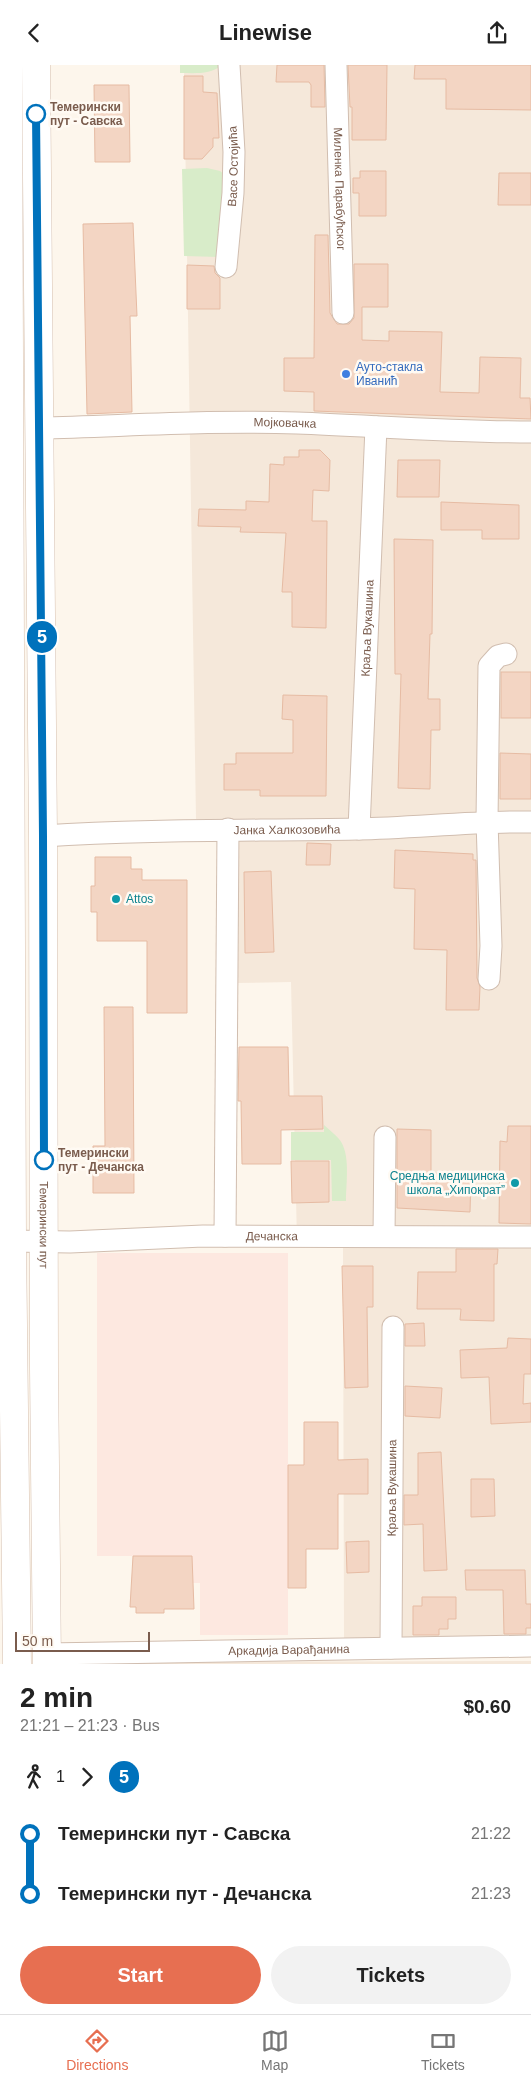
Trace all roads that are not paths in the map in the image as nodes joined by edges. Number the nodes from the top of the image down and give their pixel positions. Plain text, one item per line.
1 (8, 65) edge
2 (36, 65) edge
3 (229, 65) edge
4 (336, 65) edge
5 (36, 144) junction
6 (4, 145) edge
7 (226, 267) dead end
8 (342, 313) dead end
9 (376, 427) junction
10 (40, 428) junction
11 (531, 432) edge
12 (506, 654) dead end
13 (487, 821) junction
14 (531, 822) edge
15 (228, 829) junction
16 (359, 829) junction
17 (43, 836) junction
18 (488, 979) dead end
19 (6, 1092) edge
20 (385, 1137) dead end
21 (225, 1236) junction
22 (384, 1236) junction
23 (531, 1237) edge
24 (12, 1241) junction
25 (44, 1241) junction
26 (393, 1327) dead end
27 (531, 1646) edge
28 (391, 1648) junction
29 (47, 1659) edge
30 (17, 1664) edge

1 - 6 main road
2 - 5 main road, Темерински пут
3 - 7 street, Васе Остојића
4 - 8 street, Миленка Парабућског
5 - 6 street
5 - 10 main road, Темерински пут
6 - 19 main road
9 - 10 street, Мојковачка
9 - 11 street, Мојковачка
9 - 16 street, Краља Вукашина
10 - 17 main road, Темерински пут
12 - 13 street
13 - 14 street, Јанка Халкозовића
13 - 16 street, Јанка Халкозовића
13 - 18 street
15 - 16 street, Јанка Халкозовића
15 - 17 street, Јанка Халкозовића
15 - 21 street
17 - 25 main road, Темерински пут
19 - 24 main road
20 - 22 street
21 - 22 street, Дечанска
21 - 25 street, Дечанска
22 - 23 street, Дечанска
24 - 25 street, Дечанска
24 - 30 main road
25 - 29 main road, Темерински пут
26 - 28 street, Краља Вукашина
27 - 28 street, Аркадија Варађанина
28 - 29 street, Аркадија Варађанина

